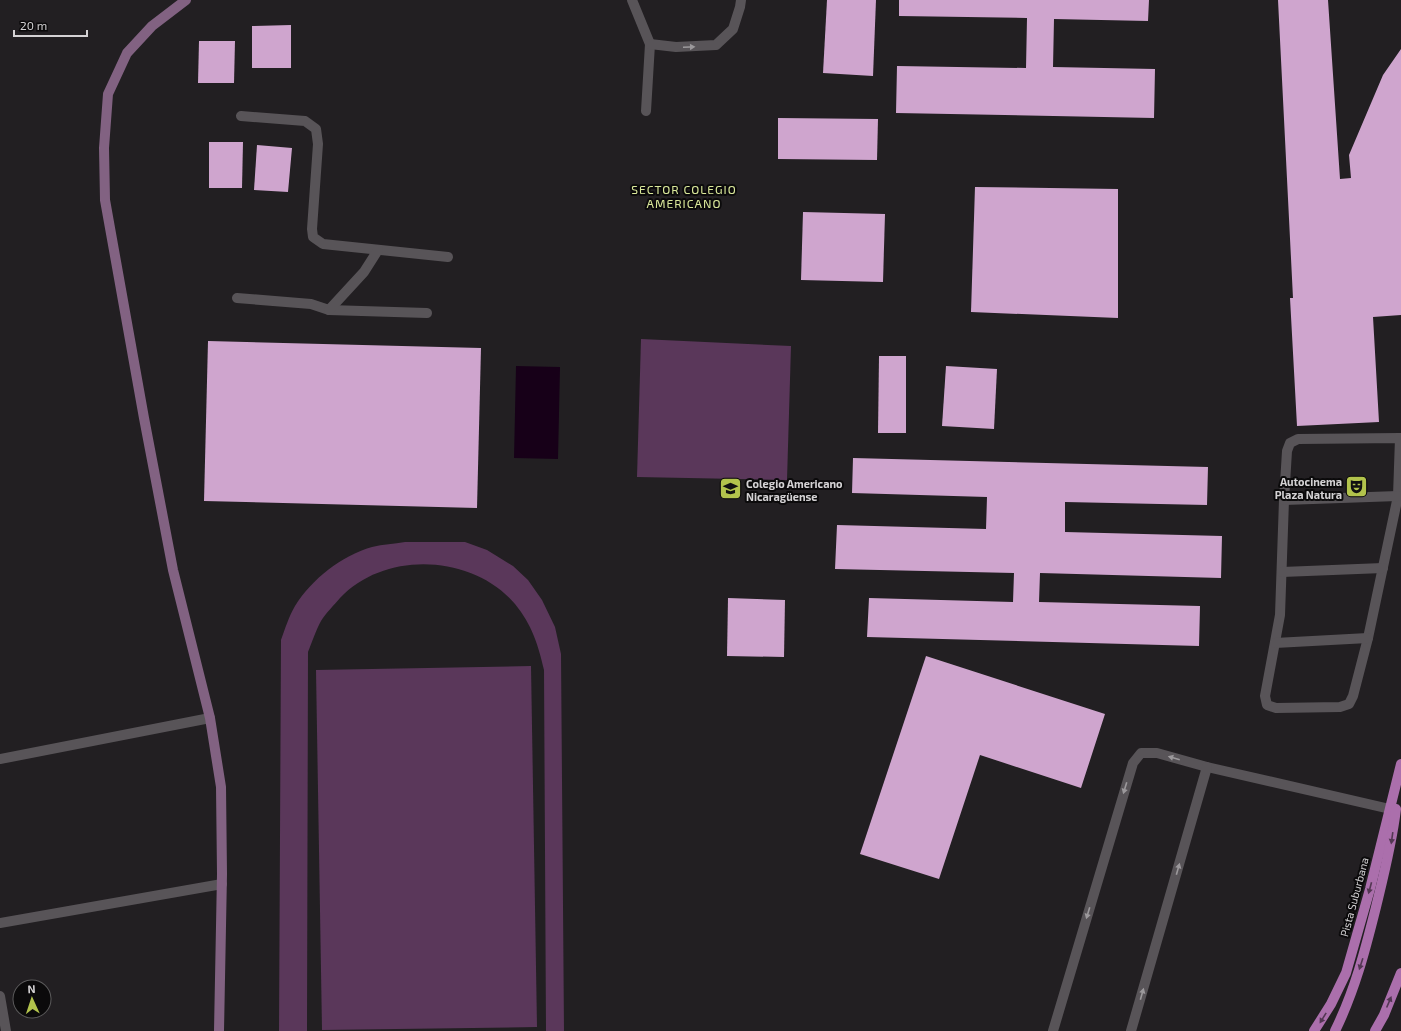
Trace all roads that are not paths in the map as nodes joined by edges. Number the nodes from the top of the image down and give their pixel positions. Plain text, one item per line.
1 (186, 0) edge
2 (632, 0) edge
3 (741, 0) edge
4 (650, 44) junction
5 (646, 111) dead end
6 (241, 116) dead end
7 (378, 250) junction
8 (448, 257) dead end
9 (237, 298) dead end
10 (329, 310) junction
11 (427, 313) dead end
12 (1401, 438) edge
13 (1398, 496) junction
14 (1284, 500) junction
15 (1383, 568) junction
16 (1282, 572) junction
17 (1368, 638) junction
18 (1275, 643) junction
19 (210, 718) junction
20 (0, 759) edge
21 (1207, 767) junction
22 (1400, 768) edge
23 (1390, 809) junction
24 (222, 884) junction
25 (0, 923) edge
26 (1401, 973) edge
27 (0, 996) edge
28 (6, 1031) edge
29 (219, 1031) edge
30 (1053, 1031) edge
31 (1131, 1031) edge
32 (1314, 1031) edge
33 (1335, 1031) edge
34 (1375, 1031) edge

1 - 19 street
2 - 4 street
4 -> 3 street
4 - 5 street
6 - 7 street
7 - 8 street
7 - 10 street
9 - 10 street
10 - 11 street
12 - 13 street
12 - 14 street
13 - 14 street
13 - 15 street
14 - 16 street
15 - 16 street
15 - 17 street
16 - 18 street
17 - 18 street
17 - 18 street
19 - 20 street
19 - 24 street
21 - 23 street
21 -> 30 street
31 -> 21 street
22 - 23 main road, Pista Suburbana
22 -> 33 main road
23 -> 32 main road, Pista Suburbana
24 - 25 street
24 - 29 street
34 -> 26 main road
27 - 28 street

